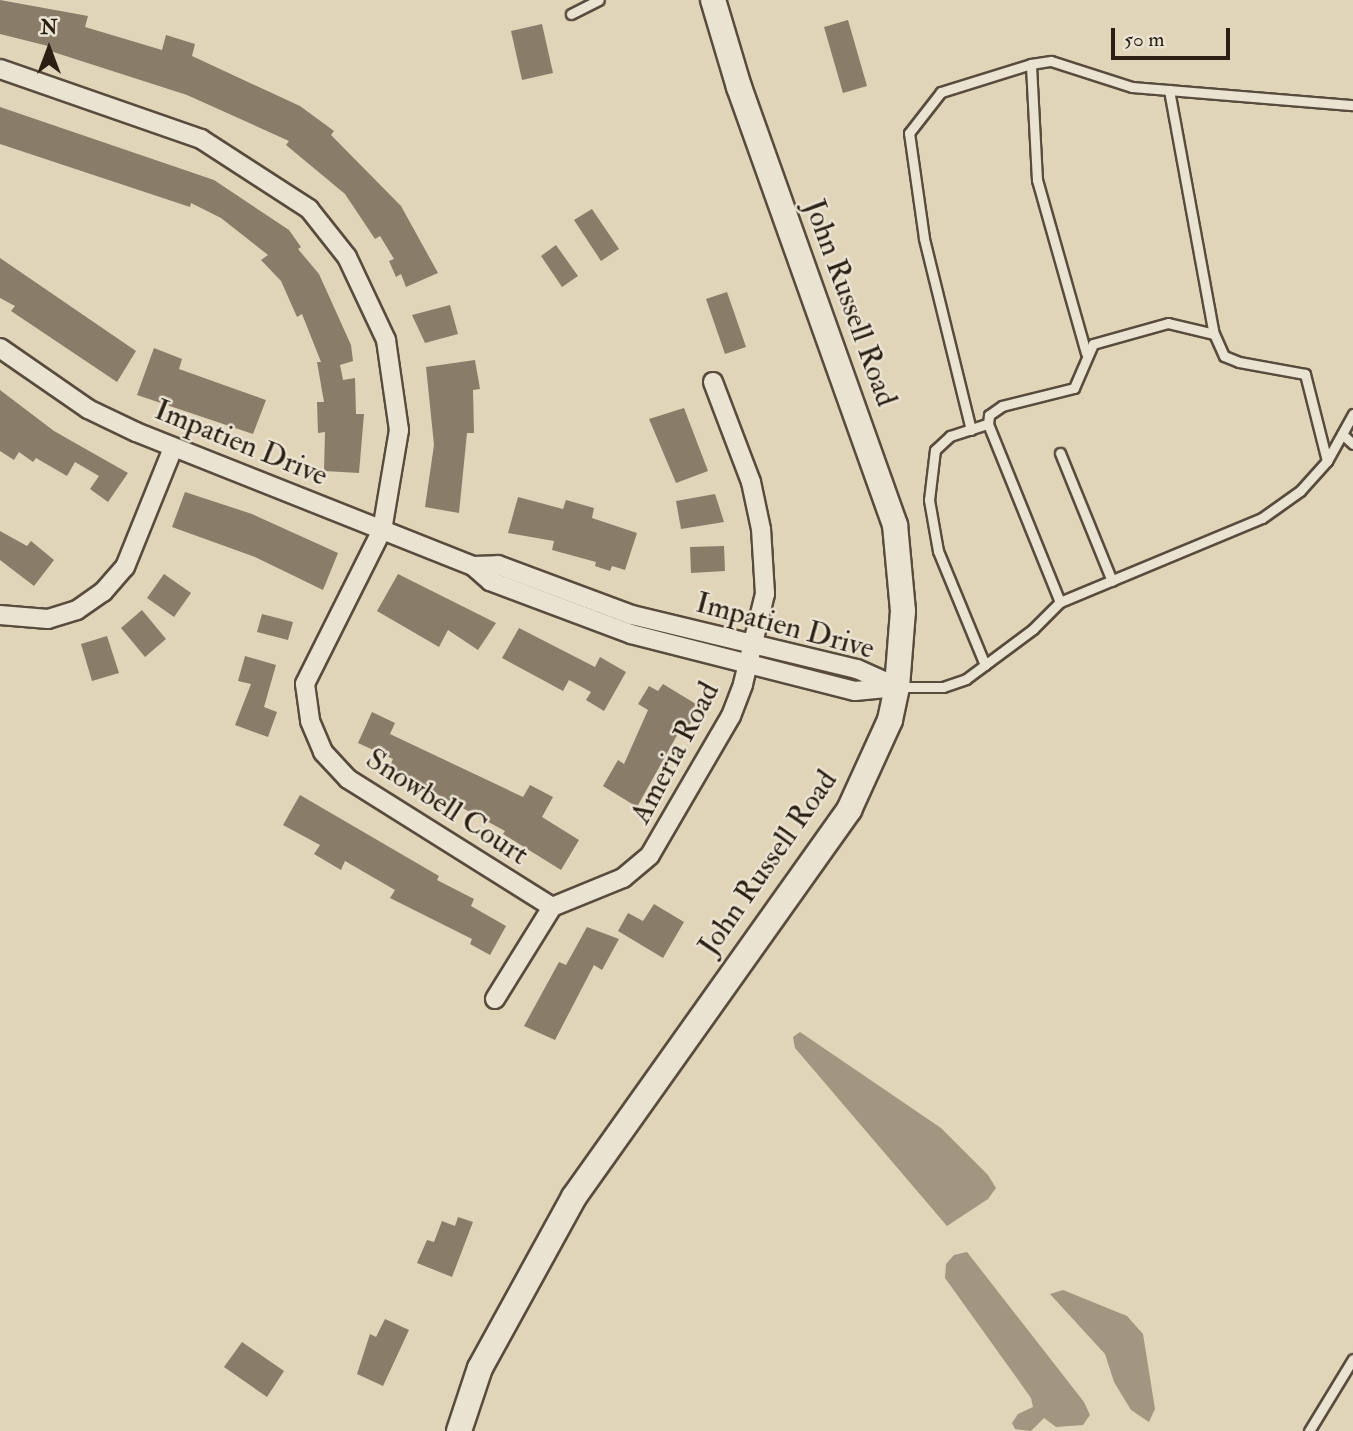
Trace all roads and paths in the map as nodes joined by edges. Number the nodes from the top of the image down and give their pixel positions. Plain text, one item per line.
1 (599, 0) edge
2 (713, 0) edge
3 (571, 15) dead end
4 (1031, 64) junction
5 (0, 69) edge
6 (1168, 90) junction
7 (1353, 105) edge
8 (1214, 334) junction
9 (0, 348) edge
10 (1086, 354) junction
11 (713, 382) dead end
12 (1353, 414) edge
13 (988, 424) junction
14 (971, 429) junction
15 (1342, 434) junction
16 (1353, 444) edge
17 (173, 448) junction
18 (1060, 453) dead end
19 (1327, 461) junction
20 (382, 530) junction
21 (473, 566) junction
22 (1112, 581) junction
23 (1060, 601) junction
24 (0, 615) edge
25 (753, 644) junction
26 (749, 665) junction
27 (985, 665) junction
28 (897, 687) junction
29 (552, 907) junction
30 (495, 999) dead end
31 (1353, 1359) edge
32 (459, 1431) edge
33 (1309, 1431) edge

1 - 3 lane
2 - 28 street, John Russell Road
4 - 6 lane
4 - 10 lane
4 - 14 lane
5 - 20 street, Snowbell Court
6 - 7 lane
6 - 8 lane
8 - 10 lane
8 - 19 lane
9 - 17 street, Impatien Drive
10 - 13 lane
11 - 25 street, Ameria Road
12 - 15 lane
13 - 14 lane
13 - 23 lane
14 - 27 lane
15 - 16 lane
15 - 19 lane
17 - 20 street, Impatien Drive
17 - 24 street
18 - 22 lane
19 - 22 lane
20 - 21 street, Impatien Drive
20 - 29 street, Snowbell Court
21 - 25 street, Impatien Drive
21 - 26 street, Impatien Drive
22 - 23 lane
23 - 27 lane
25 - 26 street, Ameria Road
25 - 28 street, Impatien Drive
26 - 28 street, Impatien Drive
26 - 29 street, Ameria Road
27 - 28 lane
28 - 32 street, John Russell Road
29 - 30 street
31 - 33 lane

